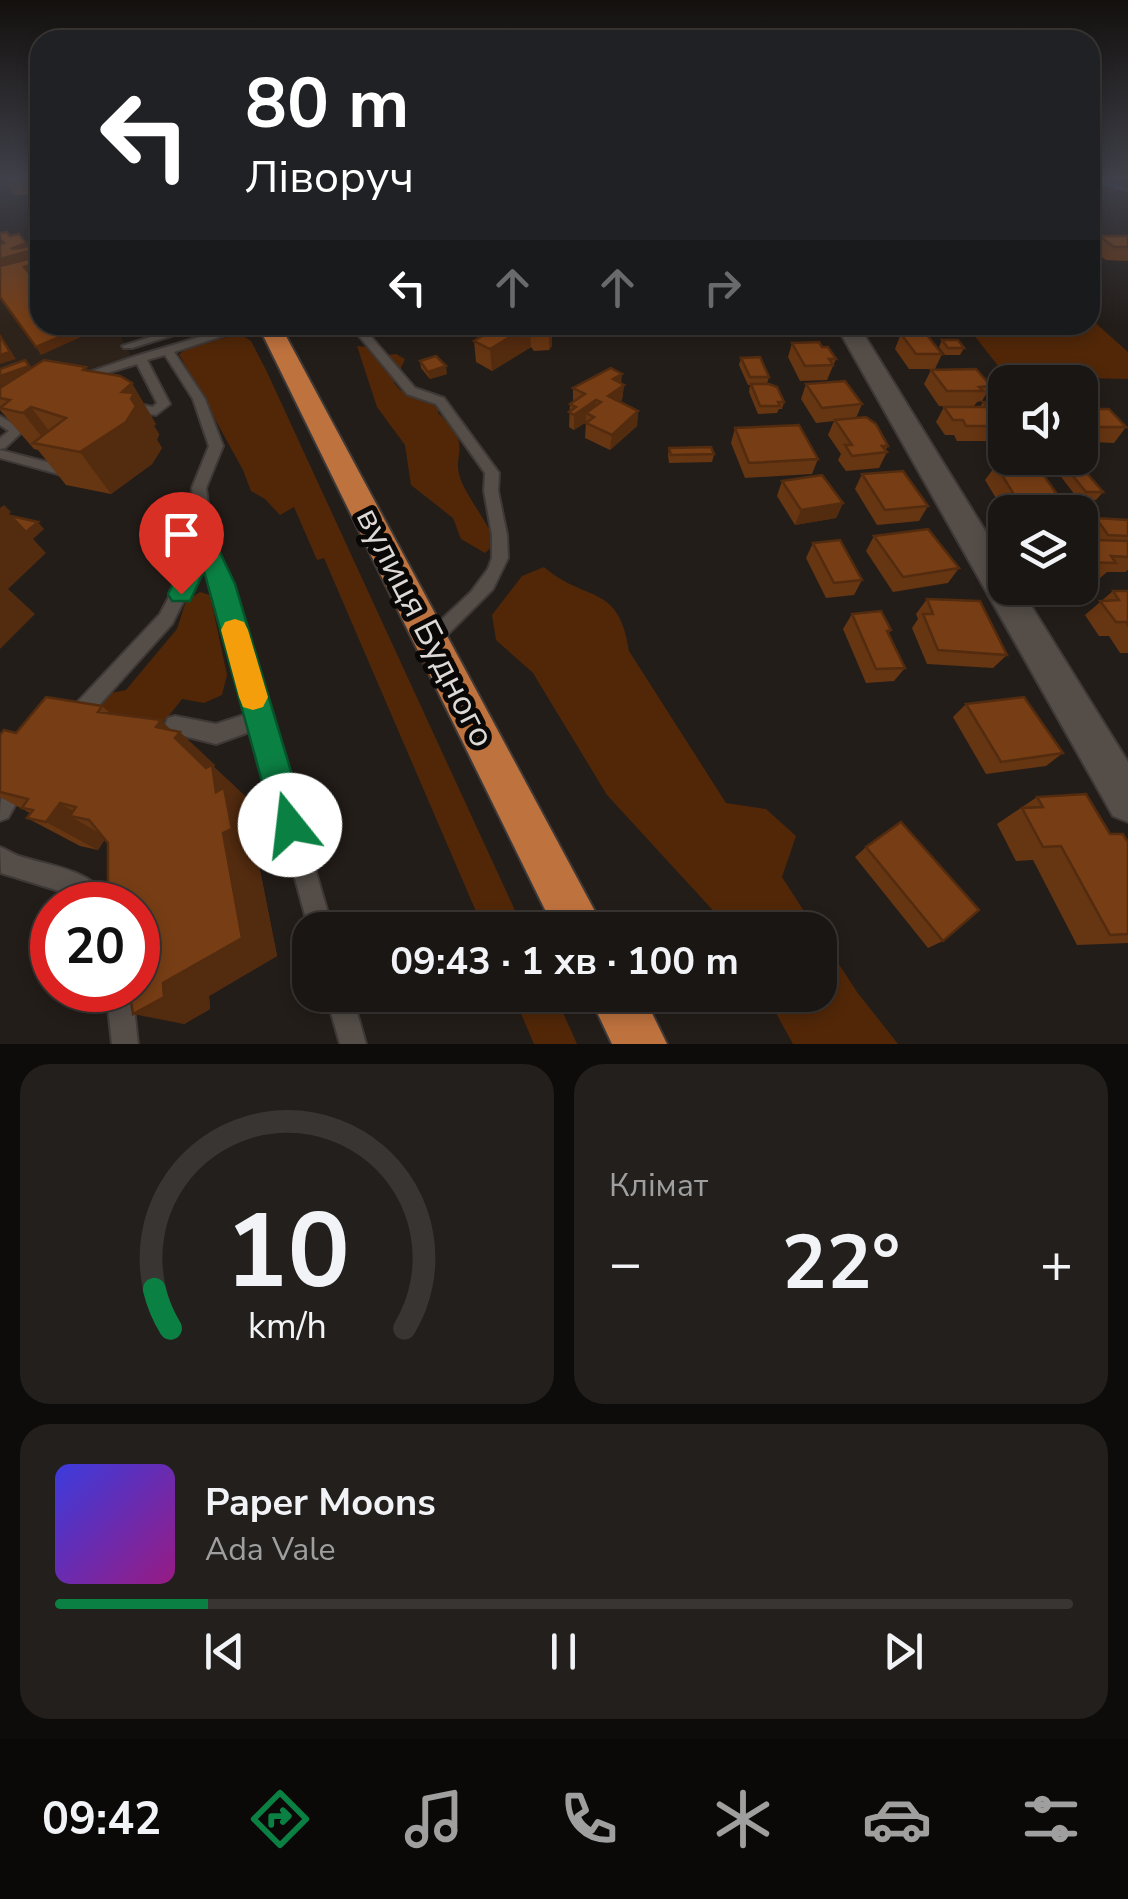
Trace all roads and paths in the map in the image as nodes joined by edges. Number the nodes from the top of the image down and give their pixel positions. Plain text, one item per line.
1 (167, 335) edge
2 (218, 335) edge
3 (274, 335) edge
4 (363, 335) edge
5 (853, 335) edge
6 (128, 346) dead end
7 (168, 350) junction
8 (140, 358) junction
9 (68, 381) edge
10 (124, 406) edge
11 (0, 420) edge
12 (0, 445) edge
13 (0, 454) edge
14 (69, 472) edge
15 (204, 544) junction
16 (432, 639) junction
17 (260, 719) junction
18 (175, 725) dead end
19 (60, 734) edge
20 (25, 774) edge
21 (1128, 801) edge
22 (0, 810) edge
23 (0, 858) edge
24 (68, 882) edge
25 (316, 912) edge
26 (572, 912) edge
27 (121, 1012) edge
28 (344, 1012) edge
29 (623, 1012) edge
30 (125, 1044) edge
31 (353, 1044) edge
32 (640, 1044) edge

1 - 6 lane
2 - 7 lane
3 - 16 highway, вулиця Будного
4 - 16 lane
5 - 21 street
7 - 8 lane
7 - 15 lane
8 - 9 lane
8 - 10 lane
11 - 12 lane
13 - 14 lane
15 - 17 lane
15 - 19 lane
16 - 26 highway, вулиця Будного
17 - 18 lane
17 - 25 lane
20 - 22 lane
23 - 24 lane
27 - 30 lane
28 - 31 lane
29 - 32 highway

